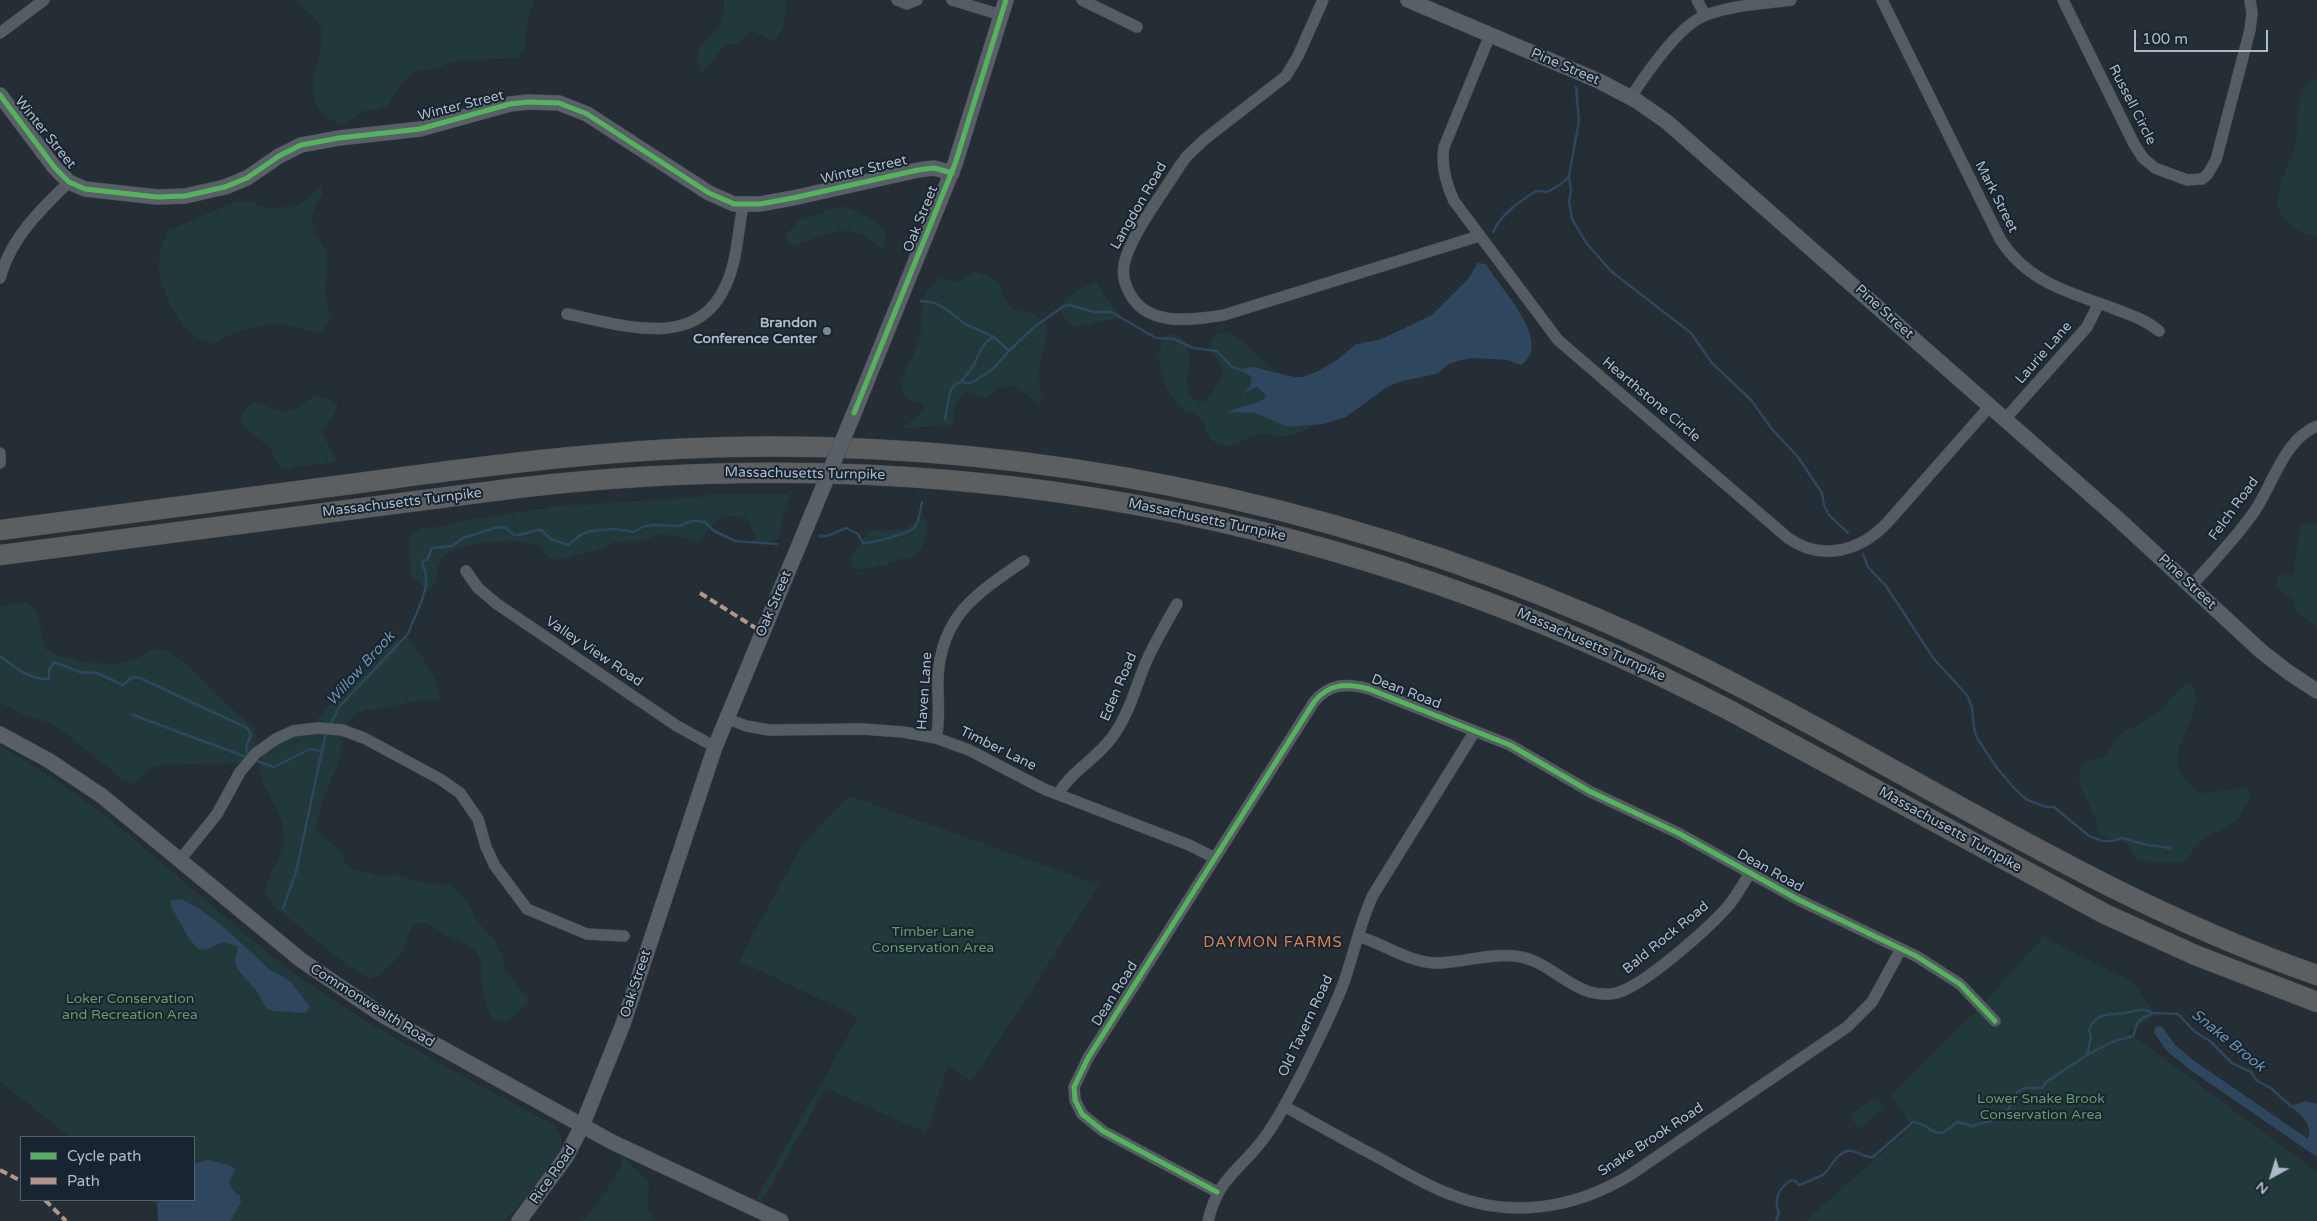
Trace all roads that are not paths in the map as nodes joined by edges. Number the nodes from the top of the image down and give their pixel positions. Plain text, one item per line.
1 (44, 0) edge
2 (898, 0) edge
3 (917, 0) edge
4 (952, 0) edge
5 (1006, 0) edge
6 (1082, 0) edge
7 (1323, 0) edge
8 (1408, 0) edge
9 (1698, 0) edge
10 (1791, 0) edge
11 (1882, 0) edge
12 (2063, 0) edge
13 (2250, 0) edge
14 (1001, 15) junction
15 (1705, 15) junction
16 (1137, 27) dead end
17 (0, 33) edge
18 (1490, 35) junction
19 (0, 95) edge
20 (1631, 97) junction
21 (952, 173) junction
22 (69, 182) junction
23 (743, 205) junction
24 (1479, 236) junction
25 (0, 278) edge
26 (2099, 303) junction
27 (567, 314) dead end
28 (2159, 331) dead end
29 (1990, 406) junction
30 (2005, 419) junction
31 (2317, 426) edge
32 (0, 453) edge
33 (0, 463) edge
34 (0, 530) edge
35 (0, 555) edge
36 (1024, 561) dead end
37 (466, 571) dead end
38 (2191, 586) junction
39 (1177, 604) dead end
40 (2317, 691) edge
41 (726, 718) junction
42 (1475, 731) junction
43 (0, 734) edge
44 (936, 738) junction
45 (715, 747) junction
46 (1058, 794) junction
47 (1215, 858) junction
48 (180, 860) junction
49 (1750, 874) junction
50 (624, 936) dead end
51 (1358, 936) junction
52 (1901, 949) junction
53 (2317, 975) edge
54 (2317, 1002) edge
55 (1995, 1021) dead end
56 (1284, 1106) junction
57 (582, 1126) junction
58 (1217, 1192) junction
59 (520, 1221) edge
60 (781, 1221) edge
61 (1208, 1221) edge

1 - 17 street
2 - 3 street
4 - 14 street
5 - 14 main road, Oak Street
6 - 16 street
7 - 24 street, Langdon Road
8 - 18 main road, Pine Street
9 - 15 street
10 - 15 street
11 - 26 street, Mark Street
12 - 13 street, Russell Circle
14 - 21 main road, Oak Street
15 - 20 street
18 - 20 main road, Pine Street
18 - 24 street, Hearthstone Circle
19 - 22 main road, Winter Street
20 - 29 main road, Pine Street
21 - 23 main road, Winter Street
21 - 41 main road, Oak Street, bridge
22 - 23 main road, Winter Street
22 - 25 street
23 - 27 street
24 - 29 street, Hearthstone Circle
26 - 28 street, Mark Street
26 - 30 street, Laurie Lane
29 - 30 main road, Pine Street
30 - 38 main road, Pine Street
31 - 38 street, Felch Road
32 - 33 street
34 - 53 highway, Massachusetts Turnpike
35 - 54 highway, Massachusetts Turnpike
36 - 44 street, Haven Lane
37 - 45 street, Valley View Road
38 - 40 main road, Pine Street
39 - 46 street, Eden Road
41 - 44 street, Timber Lane
41 - 45 main road, Oak Street
42 - 47 street, Dean Road
42 - 49 street, Dean Road
42 - 51 street, Old Tavern Road
43 - 48 main road, Commonwealth Road
44 - 46 street, Timber Lane
45 - 57 main road, Oak Street
46 - 47 street, Timber Lane
47 - 58 street, Dean Road
48 - 50 street
48 - 57 main road, Commonwealth Road
49 - 51 street, Bald Rock Road
49 - 52 street, Dean Road
51 - 56 street, Old Tavern Road
52 - 55 street, Dean Road
52 - 56 street, Snake Brook Road
56 - 58 street, Old Tavern Road
57 - 59 main road, Rice Road
57 - 60 main road, Commonwealth Road
58 - 61 street, Old Tavern Road

